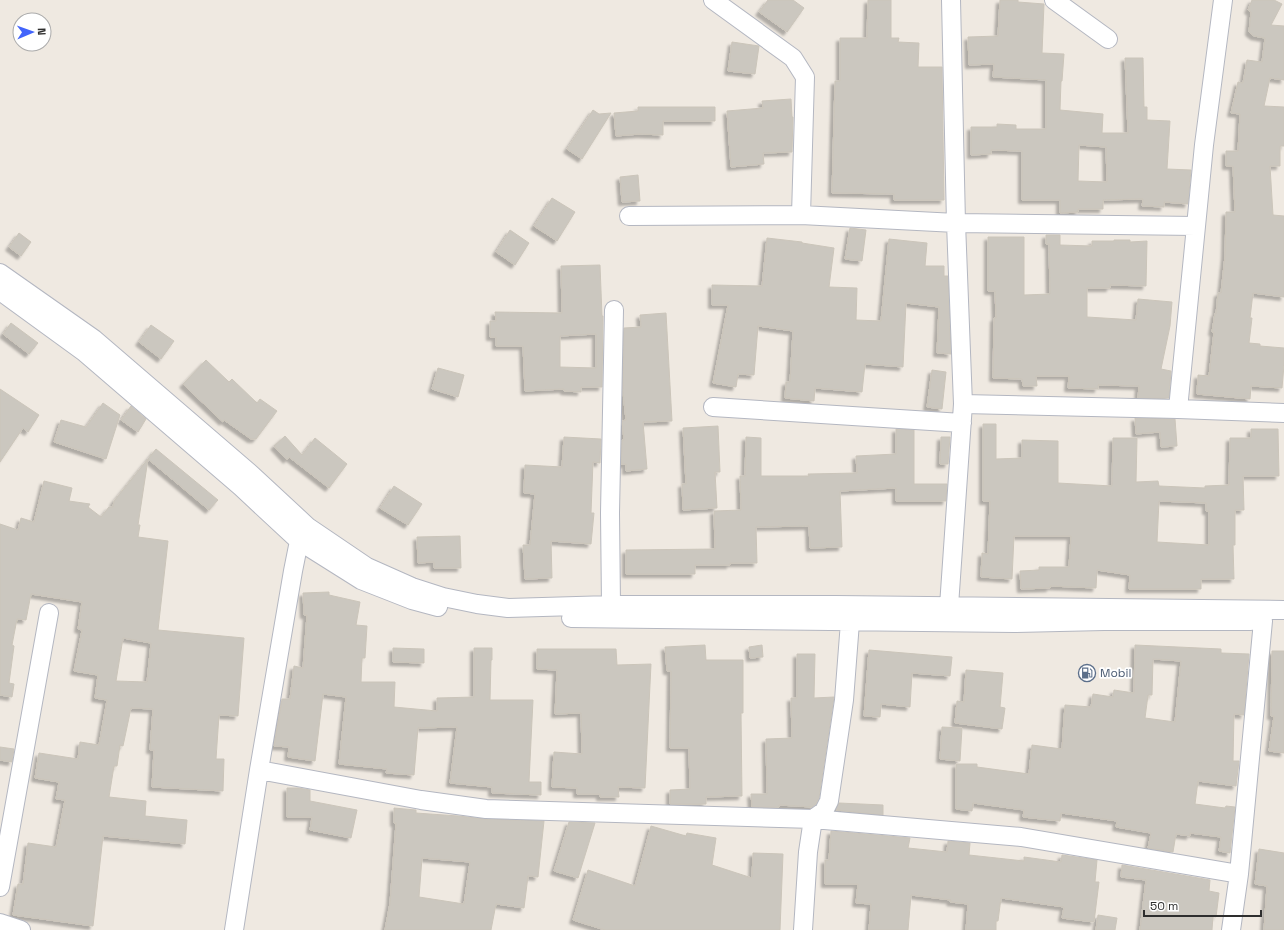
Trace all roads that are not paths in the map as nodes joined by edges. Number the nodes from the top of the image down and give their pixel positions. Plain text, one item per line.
1 (713, 0) edge
2 (951, 0) edge
3 (1054, 0) edge
4 (1223, 0) edge
5 (1108, 39) dead end
6 (801, 215) junction
7 (629, 216) dead end
8 (956, 223) junction
9 (1196, 226) junction
10 (0, 273) edge
11 (0, 291) edge
12 (614, 310) dead end
13 (963, 404) junction
14 (713, 407) dead end
15 (1178, 409) junction
16 (1284, 413) edge
17 (962, 423) junction
18 (300, 541) junction
19 (611, 605) junction
20 (949, 606) junction
21 (1284, 610) edge
22 (49, 613) dead end
23 (850, 622) junction
24 (1263, 622) junction
25 (1284, 622) edge
26 (259, 770) junction
27 (813, 819) junction
28 (1239, 874) junction
29 (0, 887) edge
30 (0, 923) edge
31 (21, 930) edge
32 (234, 930) edge
33 (803, 930) edge
34 (1231, 930) edge

1 - 6 street
2 - 8 street
3 - 5 street
4 - 9 street
6 - 7 street
6 - 8 street
8 - 9 street
8 - 13 street
9 - 15 street
10 - 19 street
11 - 18 street
12 - 19 street
13 - 15 street
13 - 17 street
14 - 17 street
15 - 16 street
17 - 20 street
18 - 23 street
18 - 26 street
19 - 20 street
20 - 21 street
22 - 29 street
23 - 24 street
23 - 27 street
24 - 25 street
24 - 28 street
26 - 27 street
26 - 32 street
27 - 28 street
27 - 33 street
28 - 34 street
30 - 31 street

